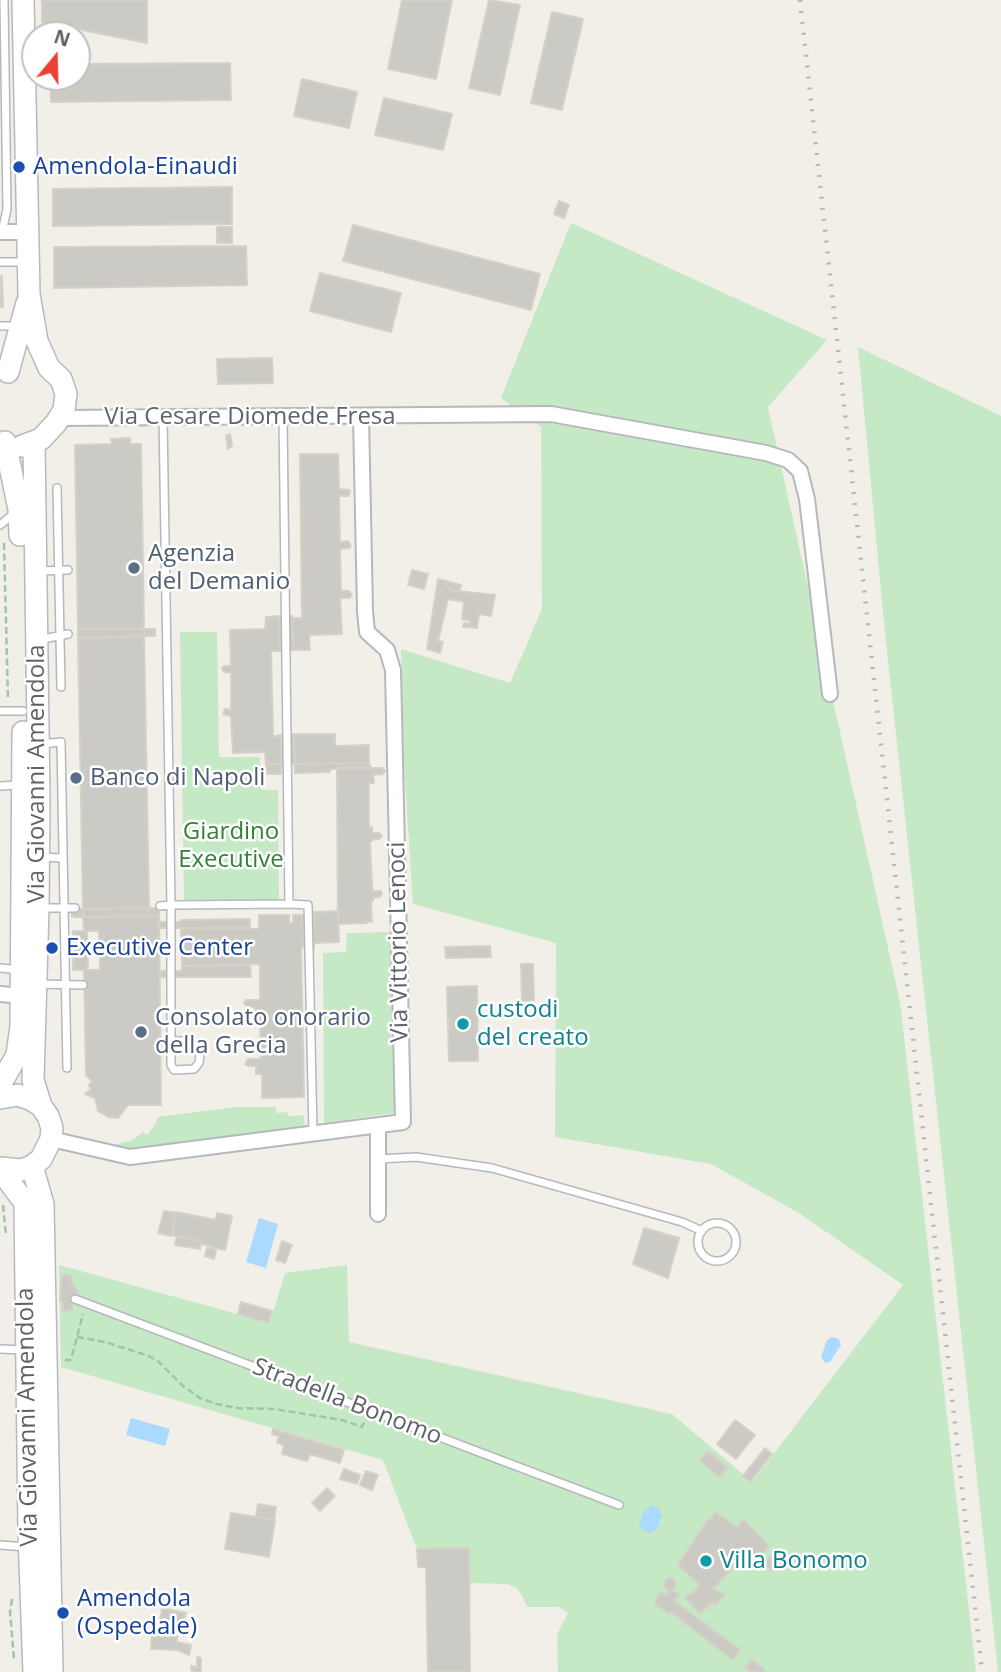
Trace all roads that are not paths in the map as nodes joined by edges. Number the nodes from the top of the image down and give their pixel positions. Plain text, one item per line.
1 (4, 0) edge
2 (23, 0) edge
3 (1, 232) edge
4 (28, 233) junction
5 (0, 262) edge
6 (30, 262) junction
7 (29, 294) junction
8 (0, 326) edge
9 (22, 326) junction
10 (49, 368) junction
11 (4, 376) edge
12 (361, 416) junction
13 (283, 417) junction
14 (60, 418) junction
15 (163, 418) junction
16 (2, 441) edge
17 (34, 442) junction
18 (57, 488) dead end
19 (19, 509) junction
20 (0, 525) edge
21 (34, 538) junction
22 (58, 538) junction
23 (68, 570) dead end
24 (35, 571) junction
25 (59, 571) junction
26 (155, 632) dead end
27 (165, 632) junction
28 (68, 634) dead end
29 (59, 637) junction
30 (36, 640) junction
31 (61, 687) dead end
32 (830, 694) dead end
33 (0, 711) edge
34 (23, 711) junction
35 (38, 744) junction
36 (24, 785) junction
37 (0, 786) edge
38 (63, 801) junction
39 (39, 802) junction
40 (38, 857) junction
41 (63, 858) junction
42 (289, 904) junction
43 (160, 905) dead end
44 (171, 905) junction
45 (38, 908) junction
46 (64, 908) junction
47 (75, 908) dead end
48 (0, 968) edge
49 (26, 983) junction
50 (161, 984) dead end
51 (171, 984) junction
52 (66, 985) junction
53 (83, 985) dead end
54 (0, 994) edge
55 (171, 1041) junction
56 (67, 1068) dead end
57 (0, 1085) edge
58 (0, 1098) edge
59 (41, 1106) junction
60 (378, 1126) junction
61 (313, 1134) junction
62 (51, 1139) junction
63 (378, 1159) junction
64 (32, 1166) junction
65 (0, 1168) edge
66 (378, 1214) dead end
67 (702, 1231) junction
68 (75, 1299) dead end
69 (0, 1349) edge
70 (44, 1354) junction
71 (619, 1505) dead end
72 (0, 1545) edge
73 (29, 1547) junction
74 (34, 1672) edge
75 (52, 1672) edge

1 - 3 lane
2 - 4 main road
3 - 4 street
4 - 6 main road
5 - 6 lane
6 - 7 main road
7 - 9 main road
7 - 10 main road
8 - 9 lane
9 - 11 main road
10 - 11 main road
10 - 14 main road
12 - 13 street, Via Cesare Diomede Fresa
12 - 32 street, Via Cesare Diomede Fresa
12 - 60 street, Via Vittorio Lenoci
13 - 15 street, Via Cesare Diomede Fresa
13 - 42 lane
14 - 15 street, Via Cesare Diomede Fresa
14 - 17 main road
15 - 27 lane
16 - 17 main road, Via Giovanni Amendola
16 - 19 main road, Via Giovanni Amendola
17 - 21 main road, Via Giovanni Amendola
18 - 22 lane
19 - 20 lane
19 - 34 main road, Via Giovanni Amendola
21 - 22 lane
21 - 24 main road, Via Giovanni Amendola
22 - 25 lane
23 - 25 lane
24 - 25 lane
24 - 30 main road, Via Giovanni Amendola
25 - 29 lane
26 - 27 lane
27 - 44 lane
28 - 29 lane
29 - 30 lane
29 - 31 lane
30 - 35 main road, Via Giovanni Amendola
33 - 34 lane
34 - 36 main road, Via Giovanni Amendola
35 - 38 lane
35 - 39 main road, Via Giovanni Amendola
36 - 37 lane
36 - 49 main road, Via Giovanni Amendola
38 - 39 lane
38 - 41 lane
39 - 40 main road, Via Giovanni Amendola
40 - 41 lane
40 - 45 main road, Via Giovanni Amendola
41 - 46 lane
42 - 44 lane
42 - 61 lane
43 - 44 lane
44 - 51 lane
45 - 46 lane
45 - 49 main road, Via Giovanni Amendola
46 - 47 lane
46 - 52 lane
48 - 49 lane
49 - 52 lane
49 - 54 street
49 - 57 main road, Via Giovanni Amendola
49 - 59 main road, Via Giovanni Amendola
50 - 51 lane
51 - 55 lane
52 - 53 lane
52 - 56 lane
55 - 55 lane
58 - 59 main road
59 - 62 main road, Via Giovanni Amendola
60 - 61 street, Via Vittorio Lenoci
60 - 63 street
61 - 62 street, Via Vittorio Lenoci
62 - 64 main road
63 - 66 street
63 - 67 lane
64 - 65 main road, Via Giovanni Amendola
64 - 70 main road, Via Giovanni Amendola
65 - 70 main road, Via Giovanni Amendola
67 - 67 lane
68 - 71 lane, Stradella Bonomo
69 - 70 lane
70 - 73 main road, Via Giovanni Amendola
70 - 75 main road, Via Giovanni Amendola
72 - 73 lane
73 - 74 main road, Via Giovanni Amendola

